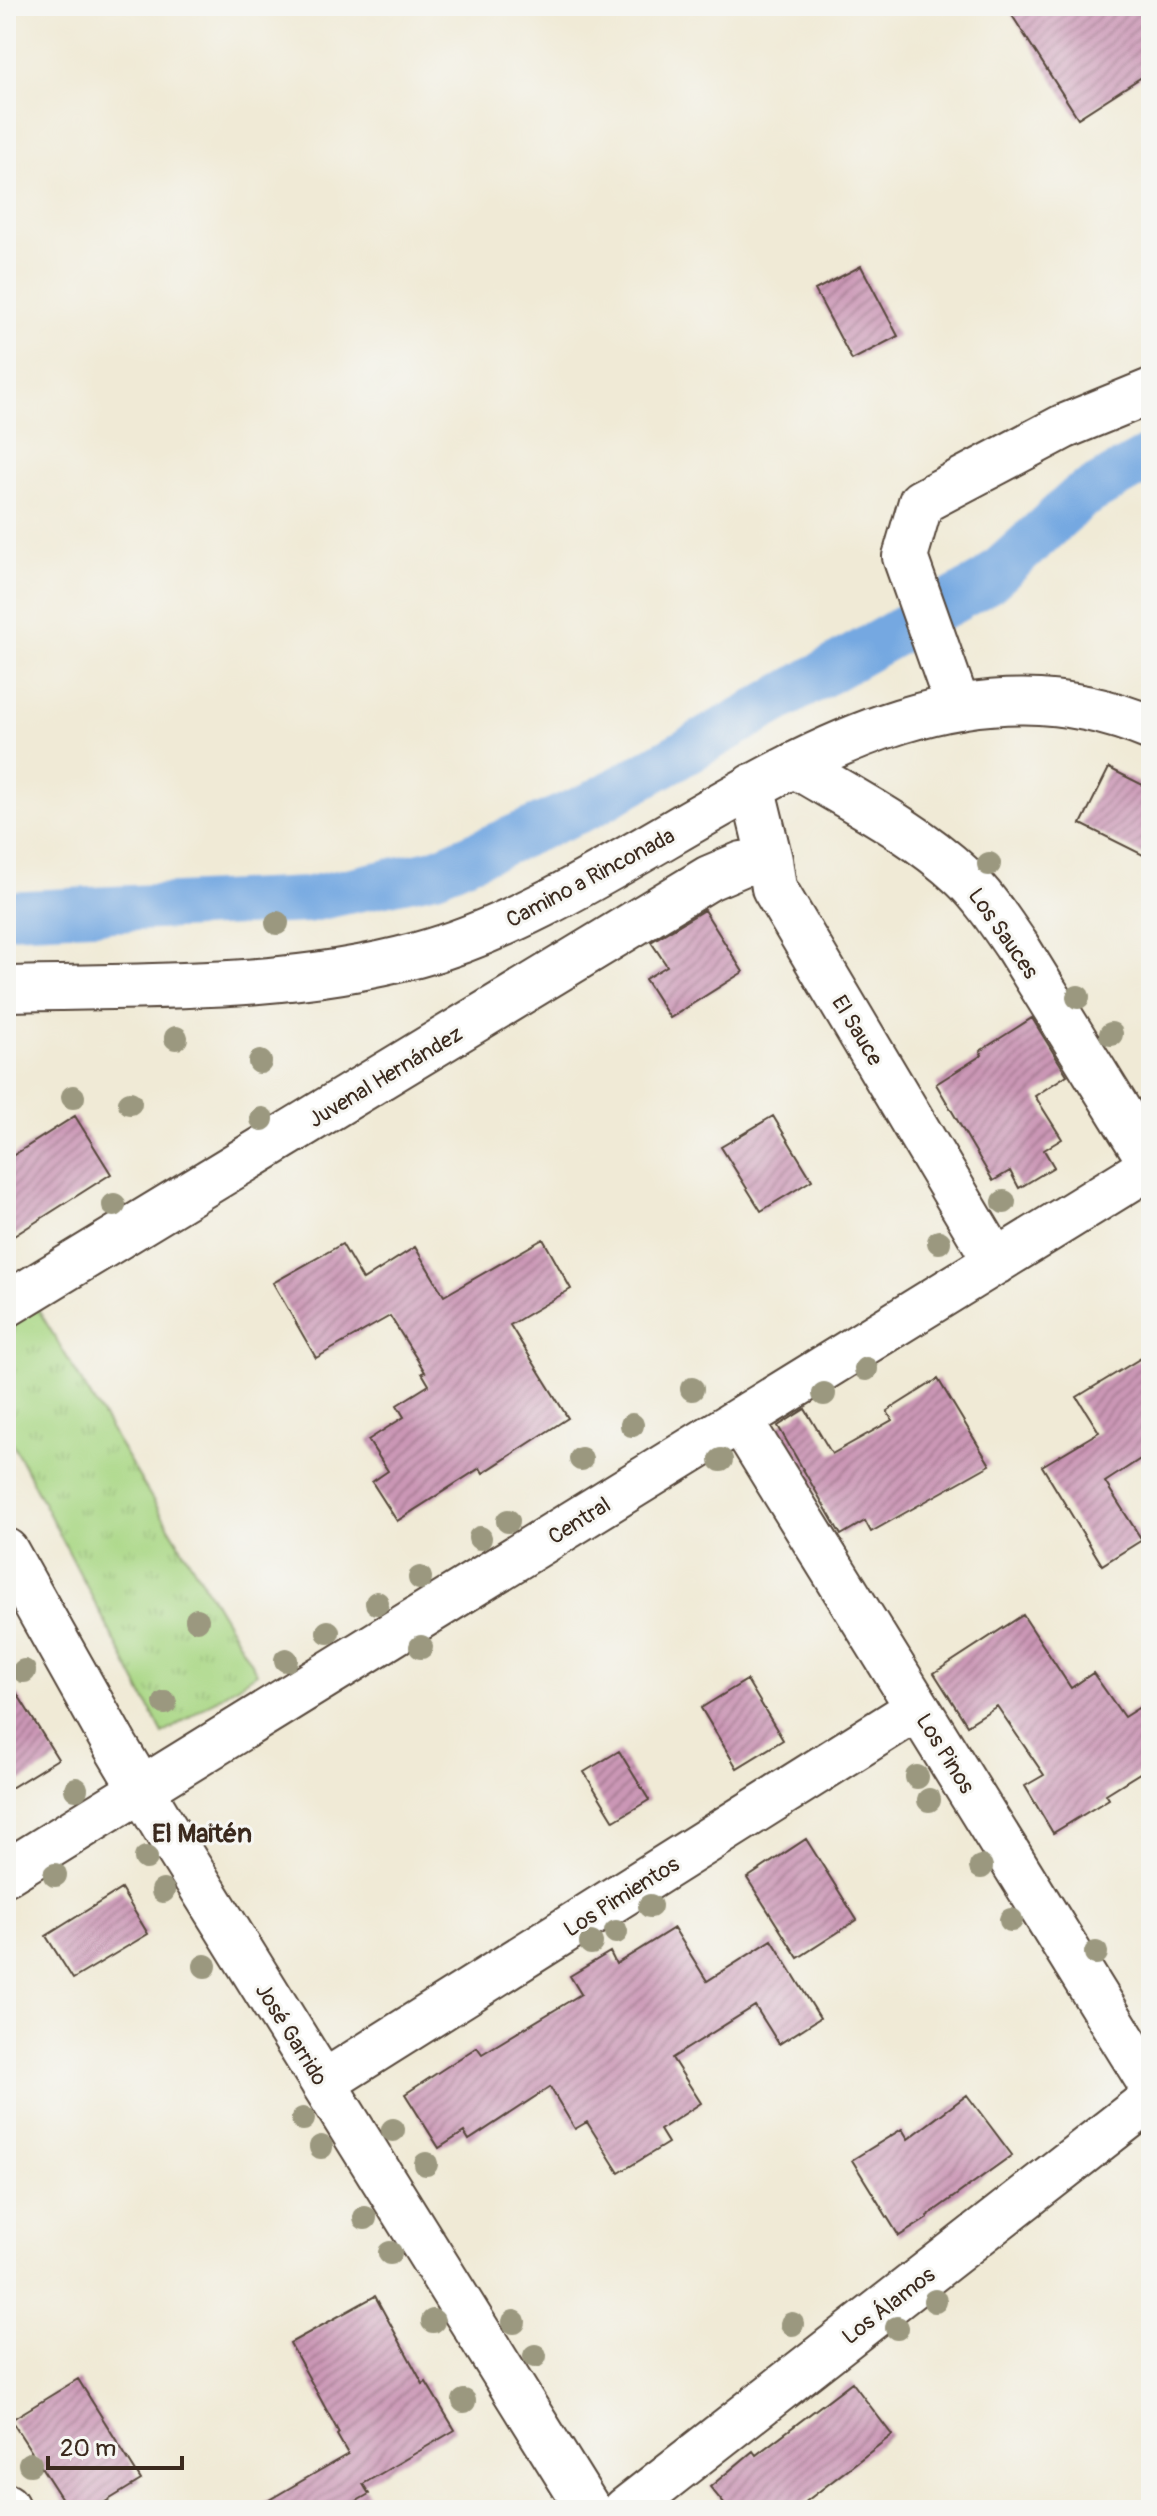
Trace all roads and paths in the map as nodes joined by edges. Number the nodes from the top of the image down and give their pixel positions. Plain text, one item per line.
1 (1151, 391) edge
2 (958, 707) junction
3 (1151, 728) edge
4 (794, 765) junction
5 (752, 786) junction
6 (770, 860) junction
7 (6, 989) edge
8 (1151, 1165) edge
9 (996, 1262) junction
10 (6, 1305) edge
11 (740, 1420) junction
12 (6, 1551) edge
13 (918, 1708) junction
14 (141, 1788) junction
15 (6, 1873) edge
16 (323, 2083) junction
17 (1151, 2085) edge
18 (1151, 2099) edge
19 (589, 2510) edge
20 (625, 2510) edge

1 - 2 street
2 - 3 street, Camino a Rinconada
2 - 4 street, Camino a Rinconada
4 - 5 street, Camino a Rinconada
4 - 8 street, Los Sauces
5 - 6 street, El Sauce
5 - 7 street, Camino a Rinconada
6 - 9 street, El Sauce
6 - 10 street, Juvenal Hernández
8 - 9 street, Central
9 - 11 street, Central
11 - 13 street, Los Pinos
11 - 14 street, Central
12 - 14 street, José Garrido
13 - 16 street, Los Pimientos
13 - 17 street, Los Pinos
14 - 15 street, Central
14 - 16 street, José Garrido
16 - 19 street, José Garrido
18 - 20 street, Los Álamos

